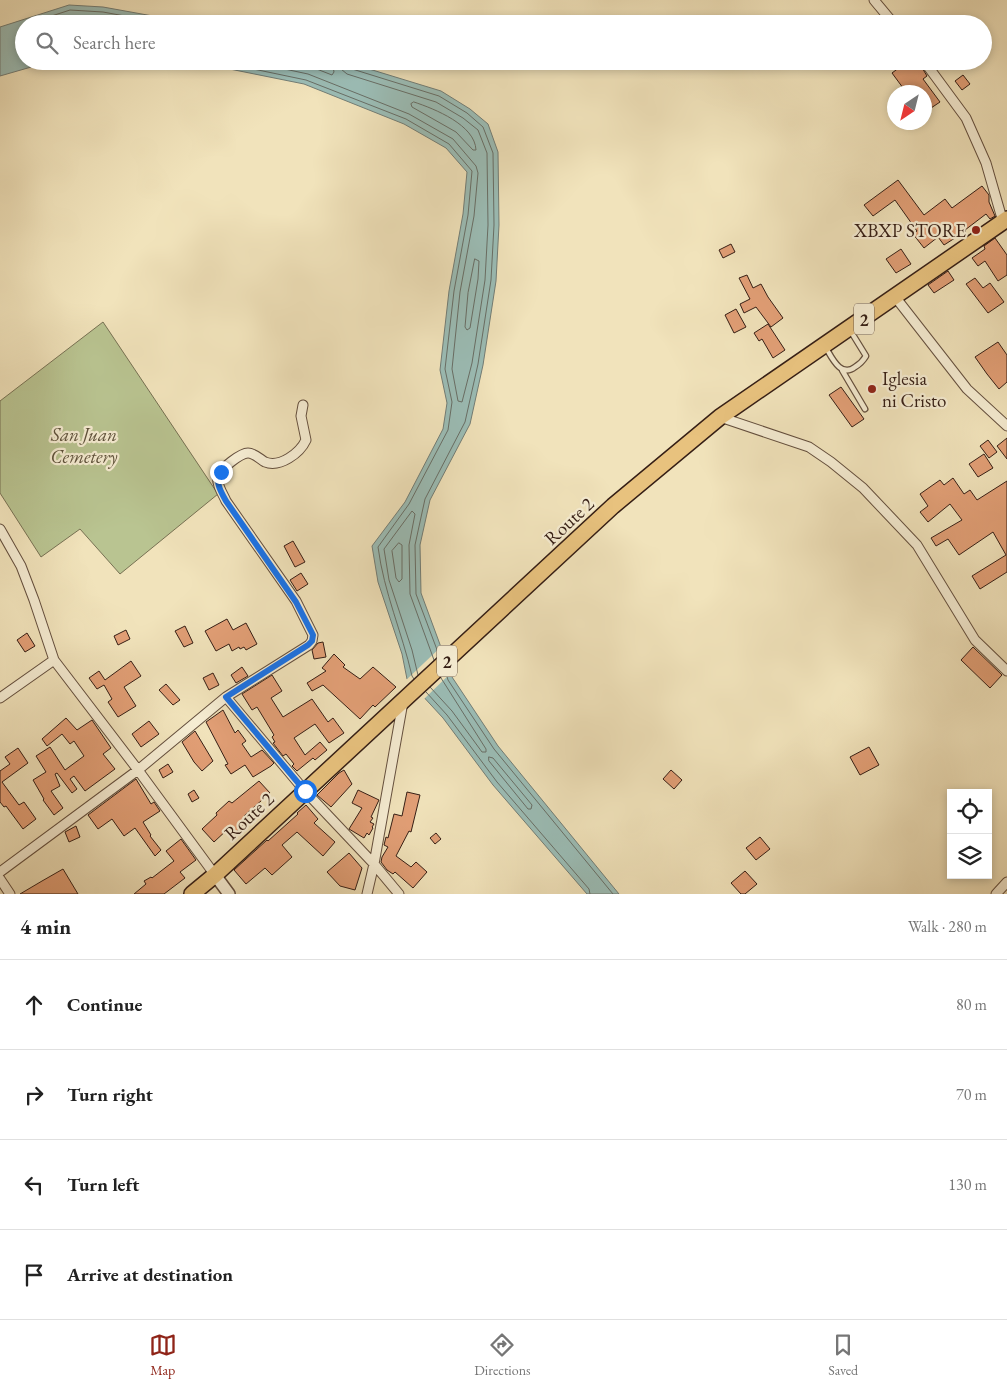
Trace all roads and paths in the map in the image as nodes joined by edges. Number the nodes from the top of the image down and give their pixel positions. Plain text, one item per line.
1 (874, 0) edge
2 (886, 15) edge
3 (931, 70) edge
4 (1005, 221) edge
5 (896, 298) junction
6 (850, 329) junction
7 (824, 346) junction
8 (842, 369) junction
9 (302, 405) dead end
10 (865, 409) dead end
11 (720, 417) junction
12 (1007, 426) edge
13 (0, 529) edge
14 (54, 660) junction
15 (1007, 671) edge
16 (226, 697) junction
17 (408, 697) junction
18 (0, 698) edge
19 (138, 770) junction
20 (305, 791) junction
21 (374, 864) junction
22 (0, 872) edge
23 (215, 875) junction
24 (0, 879) edge
25 (1007, 882) edge
26 (10, 894) edge
27 (192, 894) edge
28 (229, 894) edge
29 (367, 894) edge
30 (398, 894) edge
31 (996, 894) edge

1 - 2 street
3 - 4 street
4 - 5 highway, Route 2 / 2
5 - 6 highway, Route 2 / 2
5 - 12 street
6 - 7 highway, Route 2 / 2
6 - 8 lane
7 - 8 lane
7 - 11 highway, Route 2 / 2
8 - 10 lane
9 - 16 street
11 - 15 street
11 - 17 highway, Route 2 / 2
13 - 14 street
14 - 18 street
14 - 19 street
16 - 19 street
16 - 20 street
17 - 20 highway, Route 2 / 2
17 - 21 street
19 - 22 street
19 - 23 street
20 - 21 street
20 - 23 highway, Route 2 / 2
21 - 29 street
21 - 30 street
23 - 27 highway, Route 2 / 2
23 - 28 street
24 - 26 street
25 - 31 street

